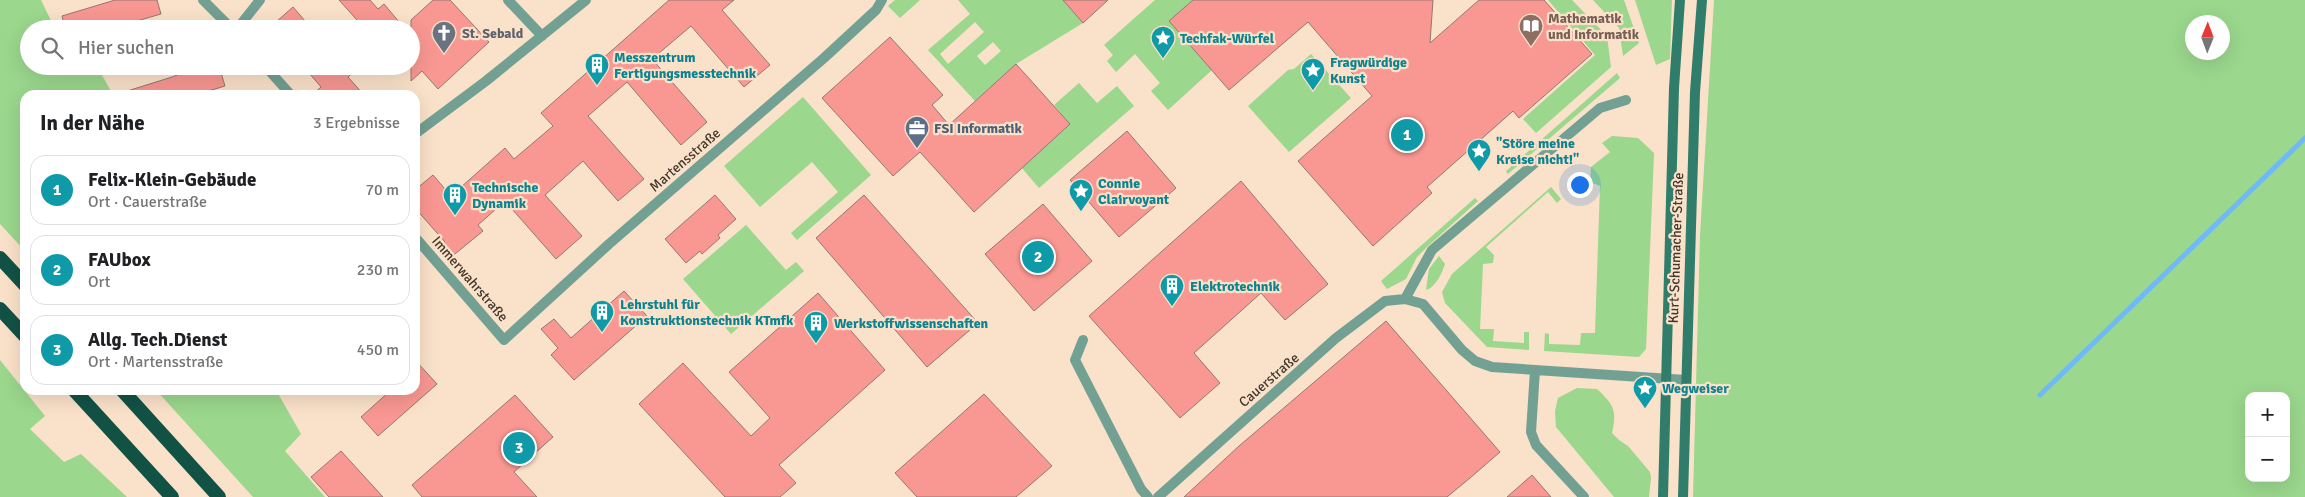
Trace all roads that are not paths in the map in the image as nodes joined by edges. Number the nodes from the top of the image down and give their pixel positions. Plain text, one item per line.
1 (203, 0) edge
2 (260, 0) edge
3 (508, 0) edge
4 (586, 0) edge
5 (882, 0) edge
6 (1680, 0) edge
7 (1702, 0) edge
8 (223, 20) edge
9 (244, 20) edge
10 (542, 36) junction
11 (273, 75) edge
12 (286, 90) edge
13 (1626, 100) dead end
14 (420, 130) edge
15 (420, 243) edge
16 (0, 258) edge
17 (20, 280) edge
18 (1405, 298) junction
19 (0, 308) edge
20 (20, 330) edge
21 (504, 340) joint
22 (1083, 340) dead end
23 (1535, 370) junction
24 (1665, 379) junction
25 (1686, 380) junction
26 (79, 395) edge
27 (127, 395) edge
28 (172, 497) edge
29 (219, 497) edge
30 (1148, 497) edge
31 (1158, 497) edge
32 (1584, 497) edge
33 (1663, 497) edge
34 (1683, 497) edge

1 - 8 street
2 - 9 street
3 - 10 street
4 - 10 street
5 - 21 street, Martensstraße
6 - 24 main road, Kurt-Schumacher-Straße
7 - 25 main road, Kurt-Schumacher-Straße
10 - 14 street
11 - 12 street
13 - 18 street
15 - 21 street, Immerwahrstraße
16 - 17 highway
18 - 23 street
18 - 31 street, Cauerstraße
19 - 20 highway
22 - 30 street
23 - 24 street
23 - 32 street
24 - 25 street
24 - 33 main road, Kurt-Schumacher-Straße
25 - 34 main road, Kurt-Schumacher-Straße
26 - 28 highway
27 - 29 highway

